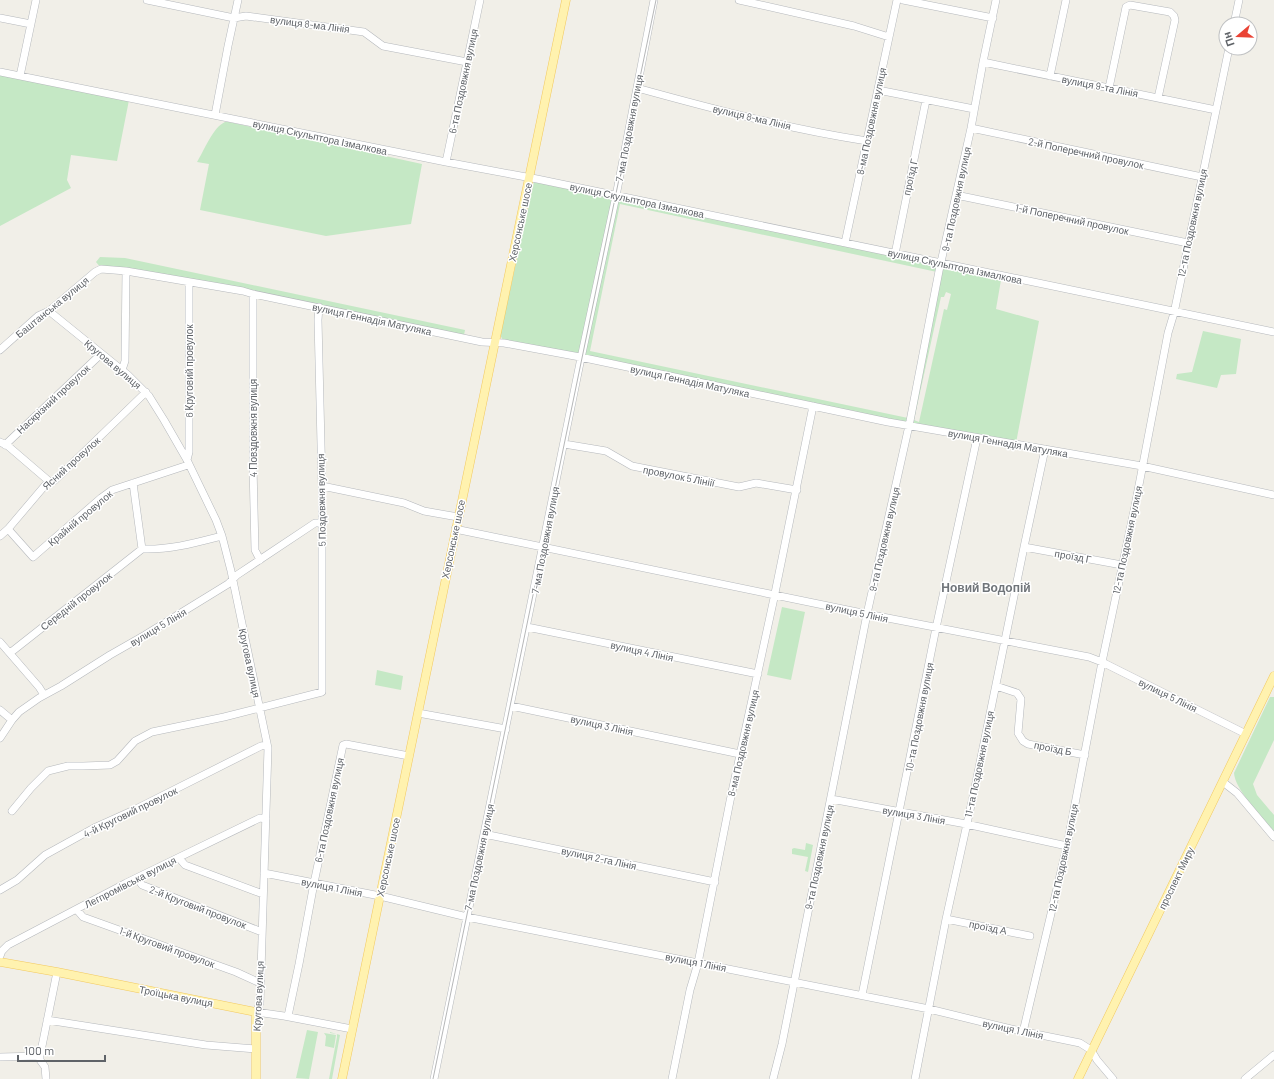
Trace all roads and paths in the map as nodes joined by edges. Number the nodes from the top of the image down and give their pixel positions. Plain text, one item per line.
1 (36, 0) edge
2 (147, 0) edge
3 (238, 0) edge
4 (480, 0) edge
5 (566, 0) edge
6 (654, 0) edge
7 (739, 0) edge
8 (897, 0) edge
9 (903, 0) edge
10 (996, 0) edge
11 (1066, 0) edge
12 (1239, 0) edge
13 (1236, 16) edge
14 (0, 18) edge
15 (234, 18) junction
16 (993, 18) junction
17 (31, 24) junction
18 (889, 37) junction
19 (1227, 56) edge
20 (467, 62) junction
21 (983, 62) junction
22 (0, 72) edge
23 (20, 76) junction
24 (1050, 76) junction
25 (637, 88) junction
26 (1109, 88) junction
27 (878, 90) junction
28 (1158, 98) junction
29 (926, 100) junction
30 (974, 109) junction
31 (1216, 110) junction
32 (215, 115) junction
33 (971, 128) junction
34 (867, 141) junction
35 (446, 162) junction
36 (1202, 177) junction
37 (530, 178) junction
38 (956, 195) junction
39 (616, 196) junction
40 (846, 243) junction
41 (1188, 243) junction
42 (894, 254) junction
43 (942, 263) junction
44 (106, 269) joint
45 (126, 271) junction
46 (189, 282) junction
47 (253, 294) junction
48 (319, 307) junction
49 (49, 311) junction
50 (1174, 313) junction
51 (1274, 332) edge
52 (495, 342) junction
53 (0, 350) edge
54 (101, 354) junction
55 (581, 358) junction
56 (122, 370) junction
57 (146, 392) junction
58 (814, 406) junction
59 (909, 426) junction
60 (977, 438) junction
61 (3, 443) edge
62 (564, 444) junction
63 (1046, 449) junction
64 (188, 463) junction
65 (1142, 466) junction
66 (50, 482) junction
67 (133, 483) junction
68 (322, 486) junction
69 (796, 490) junction
70 (1274, 495) edge
71 (458, 517) junction
72 (322, 523) junction
73 (8, 529) junction
74 (455, 529) junction
75 (0, 536) edge
76 (222, 536) junction
77 (543, 547) junction
78 (1024, 547) junction
79 (142, 549) junction
80 (260, 560) junction
81 (1122, 565) junction
82 (232, 580) junction
83 (775, 594) junction
84 (867, 614) junction
85 (527, 627) junction
86 (936, 628) junction
87 (1004, 641) junction
88 (0, 642) edge
89 (10, 653) junction
90 (1102, 662) junction
91 (758, 674) junction
92 (1274, 676) edge
93 (996, 686) junction
94 (44, 695) junction
95 (511, 706) junction
96 (260, 707) junction
97 (0, 710) edge
98 (418, 713) junction
99 (12, 720) junction
100 (506, 729) junction
101 (1246, 734) junction
102 (0, 738) edge
103 (267, 744) junction
104 (740, 754) junction
105 (1085, 755) junction
106 (409, 756) junction
107 (1223, 782) junction
108 (831, 799) junction
109 (12, 811) dead end
110 (900, 813) junction
111 (266, 819) junction
112 (966, 824) junction
113 (484, 834) junction
114 (1274, 838) edge
115 (1067, 846) junction
116 (178, 858) junction
117 (264, 873) junction
118 (137, 878) junction
119 (715, 882) junction
120 (314, 883) junction
121 (0, 890) edge
122 (263, 894) junction
123 (380, 896) junction
124 (77, 910) junction
125 (467, 917) junction
126 (946, 919) junction
127 (262, 932) junction
128 (1030, 936) dead end
129 (0, 956) edge
130 (0, 962) edge
131 (698, 963) junction
132 (57, 972) junction
133 (793, 981) junction
134 (260, 983) junction
135 (862, 995) junction
136 (929, 1009) junction
137 (256, 1012) junction
138 (288, 1016) junction
139 (47, 1020) junction
140 (352, 1029) junction
141 (1023, 1032) junction
142 (256, 1048) junction
143 (1091, 1050) junction
144 (1274, 1055) edge
145 (40, 1056) junction
146 (0, 1057) edge
147 (46, 1079) edge
148 (256, 1079) edge
149 (342, 1079) edge
150 (434, 1079) edge
151 (672, 1079) edge
152 (773, 1079) edge
153 (915, 1079) edge
154 (1078, 1079) edge
155 (1113, 1079) edge
156 (1245, 1079) edge

1 - 17 street
2 - 15 street, вулиця 8-ма Лінія
3 - 15 street
4 - 20 street, 6-та Поздовжня вулиця
5 - 37 main road, Херсонське шосе
6 - 25 street, 7-ма Поздовжня вулиця
7 - 18 street
8 - 18 street, 8-ма Поздовжня вулиця
9 - 16 street
10 - 16 street, 9-та Поздовжня вулиця
11 - 24 street
12 - 13 street
14 - 17 street
15 - 20 street, вулиця 8-ма Лінія
15 - 32 street
16 - 21 street, 9-та Поздовжня вулиця
17 - 23 street
18 - 27 street, 8-ма Поздовжня вулиця
19 - 31 street, 12-та Поздовжня вулиця
20 - 35 street, 6-та Поздовжня вулиця
21 - 24 street, вулиця 9-та Лінія
21 - 30 street, 9-та Поздовжня вулиця
22 - 23 street, вулиця Скульптора Ізмалкова
23 - 32 street, вулиця Скульптора Ізмалкова
24 - 26 street, вулиця 9-та Лінія
25 - 34 street, вулиця 8-ма Лінія
25 - 39 street, 7-ма Поздовжня вулиця
26 - 28 street, вулиця 9-та Лінія
26 - 28 street
27 - 29 street
27 - 34 street, 8-ма Поздовжня вулиця
28 - 31 street, вулиця 9-та Лінія
29 - 30 street
29 - 42 street, проїзд Г
30 - 33 street, 9-та Поздовжня вулиця
31 - 36 street, 12-та Поздовжня вулиця
32 - 35 street, вулиця Скульптора Ізмалкова
33 - 36 street, 2-й Поперечний провулок
33 - 38 street, 9-та Поздовжня вулиця
34 - 40 street, 8-ма Поздовжня вулиця
35 - 37 street, вулиця Скульптора Ізмалкова
36 - 41 street, 12-та Поздовжня вулиця
37 - 39 street, вулиця Скульптора Ізмалкова
37 - 52 main road, Херсонське шосе
38 - 41 street, 1-й Поперечний провулок
38 - 43 street, 9-та Поздовжня вулиця
39 - 40 street, вулиця Скульптора Ізмалкова
39 - 55 street, 7-ма Поздовжня вулиця
40 - 42 street, вулиця Скульптора Ізмалкова
41 - 50 street, 12-та Поздовжня вулиця
42 - 43 street, вулиця Скульптора Ізмалкова
43 - 50 street, вулиця Скульптора Ізмалкова
43 - 59 street, 9-та Поздовжня вулиця
44 - 45 street, вулиця Геннадія Матуляка
44 - 49 street, Баштанська вулиця
45 - 46 street, вулиця Геннадія Матуляка
45 - 56 street
46 - 47 street, вулиця Геннадія Матуляка
46 - 64 street, 6 Круговий провулок
47 - 48 street, вулиця Геннадія Матуляка
47 - 80 street, 4 Повздовжня вулиця
48 - 52 street, вулиця Геннадія Матуляка
48 - 68 street, 5 Поздовжня вулиця
49 - 53 street, Баштанська вулиця
49 - 54 street, Кругова вулиця
50 - 51 street, вулиця Скульптора Ізмалкова
50 - 65 street, 12-та Поздовжня вулиця
52 - 55 street, вулиця Геннадія Матуляка
52 - 71 main road, Херсонське шосе
54 - 56 street, Кругова вулиця
54 - 61 street, Наскрізний провулок
55 - 58 street, вулиця Геннадія Матуляка
55 - 62 street, 7-ма Поздовжня вулиця
56 - 57 street, Кругова вулиця
57 - 64 street, Кругова вулиця
57 - 66 street, Ясний провулок
58 - 59 street, вулиця Геннадія Матуляка
58 - 69 street, 8-ма Поздовжня вулиця
59 - 60 street, вулиця Геннадія Матуляка
59 - 84 street, 9-та Поздовжня вулиця
60 - 63 street, вулиця Геннадія Матуляка
60 - 86 street, 10-та Поздовжня вулиця
61 - 66 street, Наскрізний провулок
62 - 69 street, провулок 5 Лініії
62 - 77 street, 7-ма Поздовжня вулиця
63 - 65 street, вулиця Геннадія Матуляка
63 - 78 street, 11-та Поздовжня вулиця
64 - 67 street, Крайній провулок
64 - 76 street, Кругова вулиця
65 - 70 street, вулиця Геннадія Матуляка
65 - 81 street, 12-та Поздовжня вулиця
66 - 73 street, Ясний провулок
67 - 73 street, Крайній провулок
67 - 79 street
68 - 71 street
68 - 72 street, 5 Поздовжня вулиця
69 - 83 street, 8-ма Поздовжня вулиця
71 - 74 main road, Херсонське шосе
72 - 80 street, вулиця 5 Лінія
72 - 96 street, 5 Поздовжня вулиця
73 - 75 street, Ясний провулок
74 - 77 street, вулиця 5 Лінія
74 - 98 main road, Херсонське шосе
76 - 79 street
76 - 82 street, Кругова вулиця
77 - 83 street, вулиця 5 Лінія
77 - 85 street, 7-ма Поздовжня вулиця
78 - 81 street, проїзд Г
78 - 87 street, 11-та Поздовжня вулиця
79 - 89 street, Середній провулок
80 - 82 street, вулиця 5 Лінія
81 - 90 street, 12-та Поздовжня вулиця
82 - 94 street, вулиця 5 Лінія
82 - 96 street, Кругова вулиця
83 - 84 street, вулиця 5 Лінія
83 - 91 street, 8-ма Поздовжня вулиця
84 - 86 street, вулиця 5 Лінія
84 - 108 street, 9-та Поздовжня вулиця
85 - 91 street, вулиця 4 Лінія
85 - 95 street, 7-ма Поздовжня вулиця
86 - 87 street, вулиця 5 Лінія
86 - 110 street, 10-та Поздовжня вулиця
87 - 90 street, вулиця 5 Лінія
87 - 93 street, 11-та Поздовжня вулиця
88 - 89 street
89 - 94 street
90 - 101 street, вулиця 5 Лінія
90 - 105 street, 12-та Поздовжня вулиця
91 - 104 street, 8-ма Поздовжня вулиця
92 - 101 main road, проспект Миру
93 - 105 street, проїзд Б
93 - 112 street, 11-та Поздовжня вулиця
94 - 99 street, вулиця 5 Лінія
95 - 100 street, 7-ма Поздовжня вулиця
95 - 104 street, вулиця 3 Лінія
96 - 103 street, Кругова вулиця
96 - 109 street
97 - 99 street
98 - 100 street
98 - 106 main road, Херсонське шосе
99 - 102 street, вулиця 5 Лінія
100 - 113 street, 7-ма Поздовжня вулиця
101 - 107 main road, проспект Миру
103 - 111 street, Кругова вулиця
103 - 121 street, 4-й Круговий провулок
104 - 119 street, 8-ма Поздовжня вулиця
105 - 115 street, 12-та Поздовжня вулиця
106 - 120 street, 6-та Поздовжня вулиця
106 - 123 main road, Херсонське шосе
107 - 114 street
107 - 143 main road, проспект Миру
108 - 110 street, вулиця 3 Лінія
108 - 133 street, 9-та Поздовжня вулиця
110 - 112 street, вулиця 3 Лінія
110 - 135 street, 10-та Поздовжня вулиця
111 - 116 street, Легпромівська вулиця
111 - 117 street, Кругова вулиця
112 - 115 street, вулиця 3 Лінія
112 - 126 street, 11-та Поздовжня вулиця
113 - 119 street, вулиця 2-га Лінія
113 - 125 street, 7-ма Поздовжня вулиця
115 - 141 street, 12-та Поздовжня вулиця
116 - 118 street, Легпромівська вулиця
116 - 122 street
117 - 120 street, вулиця 1 Лінія
117 - 122 street, Кругова вулиця
118 - 124 street, Легпромівська вулиця
118 - 127 street, 2-й Круговий провулок
119 - 131 street, 8-ма Поздовжня вулиця
120 - 123 street, вулиця 1 Лінія
120 - 138 street, 6-та Поздовжня вулиця
122 - 127 street, Кругова вулиця
123 - 125 street, вулиця 1 Лінія
123 - 140 main road, Херсонське шосе
124 - 129 street, Легпромівська вулиця
124 - 134 street, 1-й Круговий провулок
125 - 131 street, вулиця 1 Лінія
125 - 150 street, 7-ма Поздовжня вулиця
126 - 128 street, проїзд А
126 - 136 street, 11-та Поздовжня вулиця
127 - 134 street, Кругова вулиця
130 - 132 main road, Троїцька вулиця
131 - 133 street, вулиця 1 Лінія
131 - 151 street, 8-ма Поздовжня вулиця
132 - 137 main road, Троїцька вулиця
132 - 139 street
133 - 135 street, вулиця 1 Лінія
133 - 152 street, 9-та Поздовжня вулиця
134 - 137 street, Кругова вулиця
135 - 136 street, вулиця 1 Лінія
136 - 141 street, вулиця 1 Лінія
136 - 153 street, 11-та Поздовжня вулиця
137 - 138 street, Троїцька вулиця
137 - 142 main road, Кругова вулиця
138 - 140 street, Троїцька вулиця
139 - 142 street
139 - 145 street
140 - 149 main road, Херсонське шосе
141 - 143 street, вулиця 1 Лінія
142 - 148 main road, Кругова вулиця
143 - 154 main road, проспект Миру
143 - 155 street, вулиця 1 Лінія
144 - 156 street
145 - 146 street
145 - 147 street

